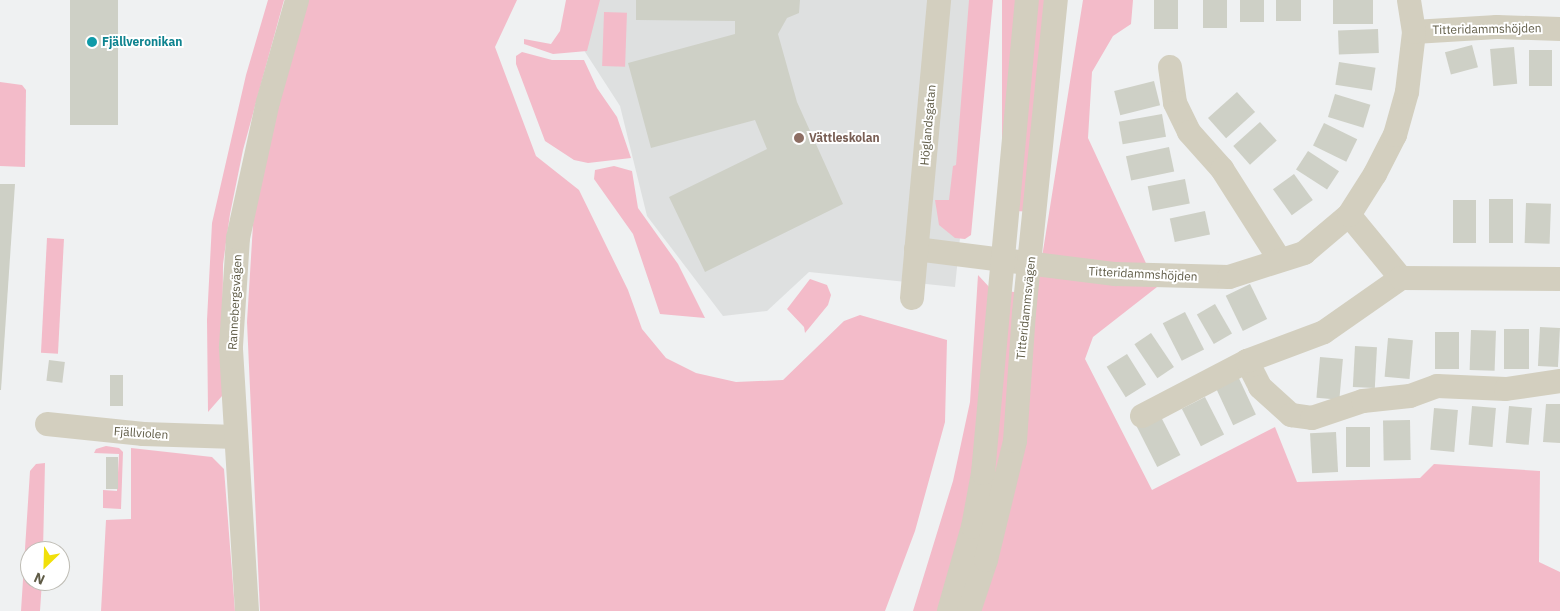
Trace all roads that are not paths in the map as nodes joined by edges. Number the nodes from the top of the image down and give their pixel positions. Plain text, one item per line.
1 (297, 0) edge
2 (939, 0) edge
3 (1027, 0) edge
4 (1056, 0) edge
5 (1409, 0) edge
6 (1560, 29) edge
7 (1414, 32) junction
8 (1170, 67) dead end
9 (1348, 215) junction
10 (916, 249) junction
11 (1005, 260) junction
12 (1280, 260) junction
13 (1030, 263) junction
14 (1401, 278) junction
15 (1560, 279) edge
16 (912, 298) dead end
17 (1247, 361) junction
18 (1560, 381) edge
19 (1142, 416) dead end
20 (47, 424) dead end
21 (236, 437) junction
22 (247, 611) edge
23 (949, 611) edge
24 (969, 611) edge

1 - 21 street, Rannebergsvägen
2 - 10 street, Höglandsgatan
3 - 11 street, Titteridammsvägen
4 - 13 street, Titteridammsvägen
5 - 7 street, Titteridammshöjden
6 - 7 street, Titteridammshöjden
7 - 9 street, Titteridammshöjden
8 - 12 street
9 - 12 street, Titteridammshöjden
9 - 14 street
10 - 11 street
10 - 16 street, Höglandsgatan
11 - 13 street, Titteridammshöjden
11 - 23 street, Titteridammsvägen
12 - 13 street, Titteridammshöjden
13 - 24 street, Titteridammsvägen
14 - 15 street
14 - 17 street
17 - 18 street
17 - 19 street
20 - 21 street, Fjällviolen
21 - 22 street, Rannebergsvägen

